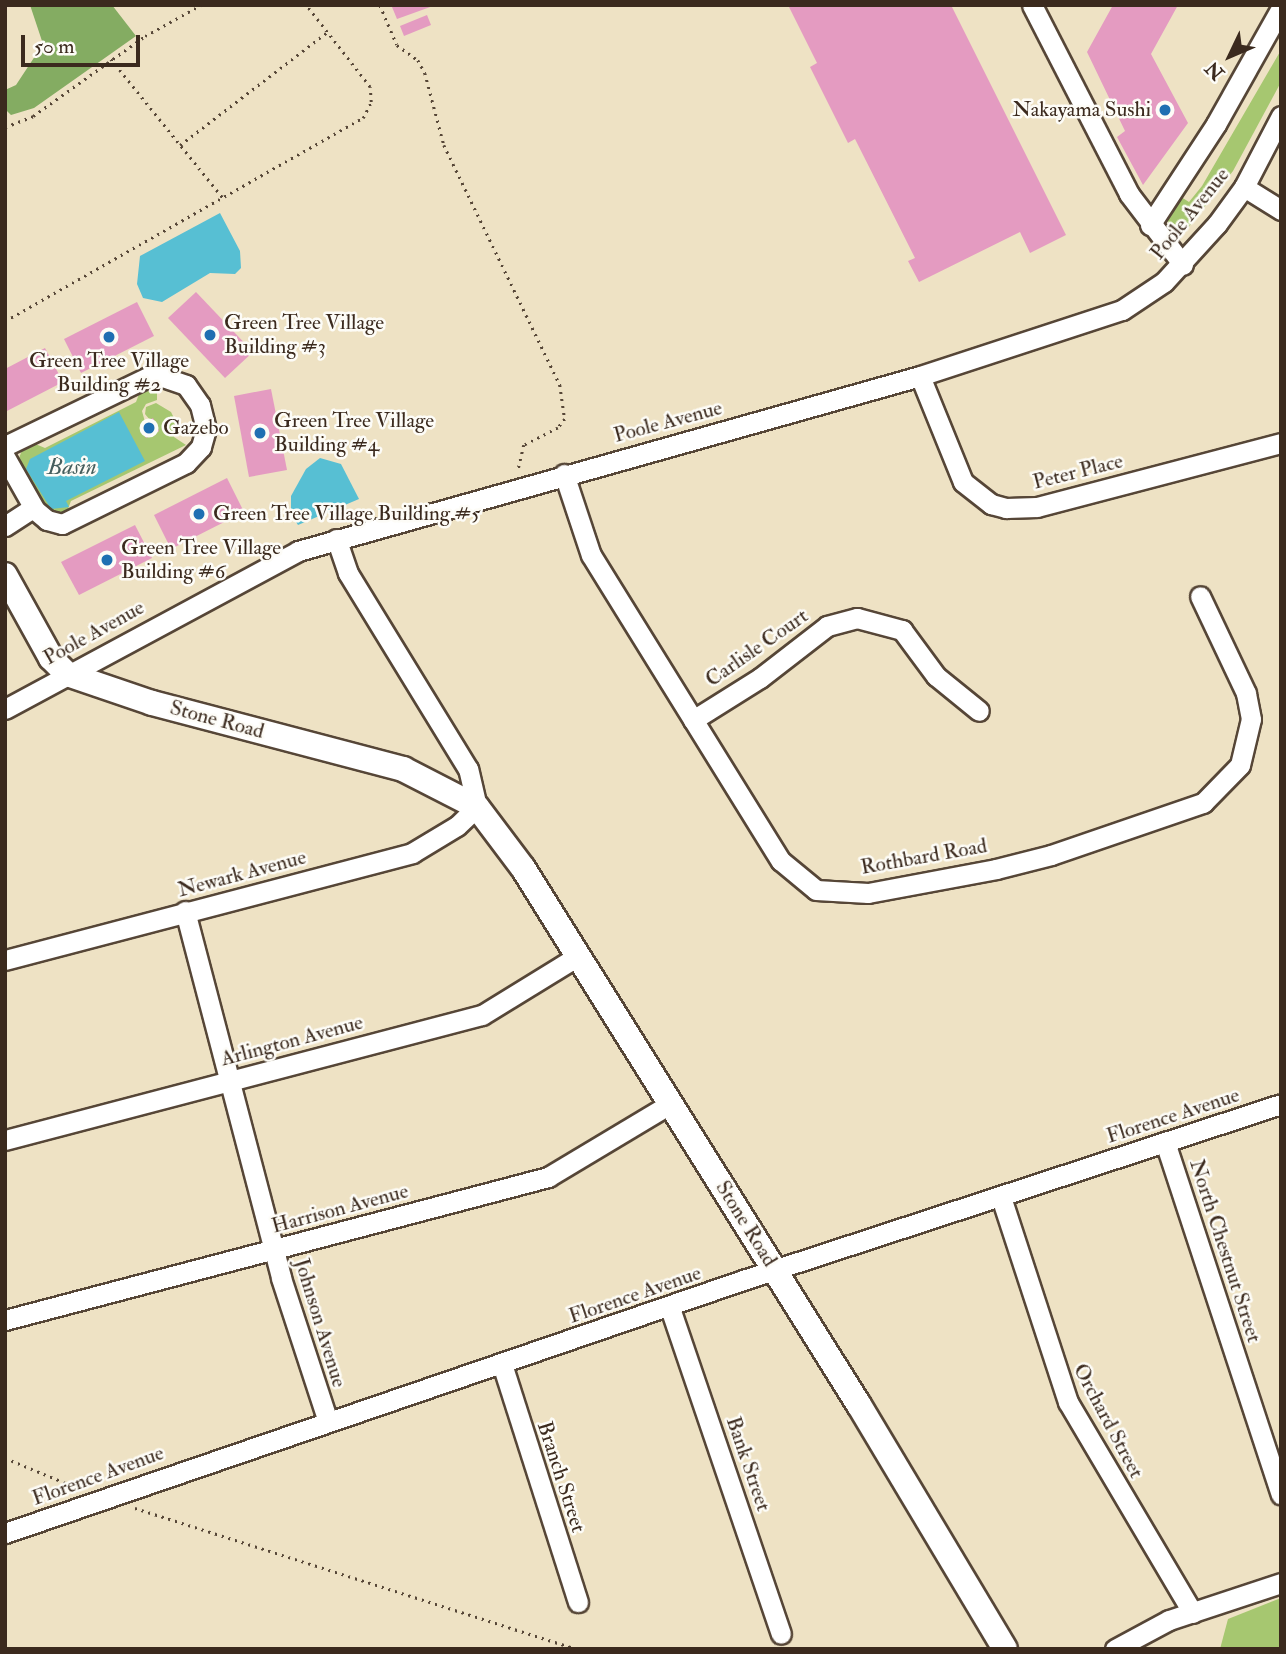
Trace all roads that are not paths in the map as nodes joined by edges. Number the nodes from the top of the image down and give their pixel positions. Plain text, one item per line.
1 (1032, 5) edge
2 (1281, 8) edge
3 (1281, 116) edge
4 (1244, 187) junction
5 (1281, 210) edge
6 (1150, 225) junction
7 (1182, 264) junction
8 (920, 376) junction
9 (1281, 443) edge
10 (5, 446) edge
11 (5, 457) edge
12 (564, 474) junction
13 (33, 508) junction
14 (5, 526) edge
15 (336, 540) junction
16 (5, 575) edge
17 (1199, 596) dead end
18 (67, 674) junction
19 (5, 709) edge
20 (979, 711) dead end
21 (694, 720) junction
22 (477, 807) junction
23 (185, 911) junction
24 (578, 956) junction
25 (5, 960) edge
26 (229, 1081) junction
27 (670, 1104) junction
28 (1281, 1104) edge
29 (5, 1140) edge
30 (1165, 1142) junction
31 (1001, 1197) junction
32 (273, 1250) junction
33 (774, 1270) junction
34 (670, 1308) junction
35 (5, 1320) edge
36 (502, 1364) junction
37 (328, 1422) junction
38 (1281, 1494) edge
39 (5, 1533) edge
40 (1281, 1583) edge
41 (578, 1602) dead end
42 (1193, 1613) junction
43 (781, 1634) dead end
44 (1005, 1649) edge
45 (1115, 1649) edge

1 - 6 street
2 - 6 street
3 - 4 street, Poole Avenue
4 - 5 street
4 - 7 street, Poole Avenue
6 - 7 street
7 - 8 street, Poole Avenue
8 - 9 street, Peter Place
8 - 12 street, Poole Avenue
10 - 13 street
11 - 13 street
12 - 15 street, Poole Avenue
12 - 21 street, Rothbard Road
13 - 14 street
15 - 18 street, Poole Avenue
15 - 22 street, Stone Road
16 - 18 main road
17 - 21 street, Rothbard Road
18 - 19 street, Poole Avenue
18 - 22 main road, Stone Road
20 - 21 street, Carlisle Court
22 - 23 street, Newark Avenue
22 - 24 main road, Stone Road
23 - 25 street, Newark Avenue
23 - 26 street, Johnson Avenue
24 - 26 street, Arlington Avenue
24 - 27 main road, Stone Road
26 - 29 street, Arlington Avenue
26 - 32 street, Johnson Avenue
27 - 32 street, Harrison Avenue
27 - 33 main road, Stone Road
28 - 30 street, Florence Avenue
30 - 31 street, Florence Avenue
30 - 38 street, North Chestnut Street
31 - 33 street, Florence Avenue
31 - 42 street, Orchard Street
32 - 35 street, Harrison Avenue
32 - 37 street, Johnson Avenue
33 - 34 street, Florence Avenue
33 - 44 main road, Stone Road
34 - 36 street, Florence Avenue
34 - 43 street, Bank Street
36 - 37 street, Florence Avenue
36 - 41 street, Branch Street
37 - 39 street, Florence Avenue
40 - 42 street
42 - 45 street

